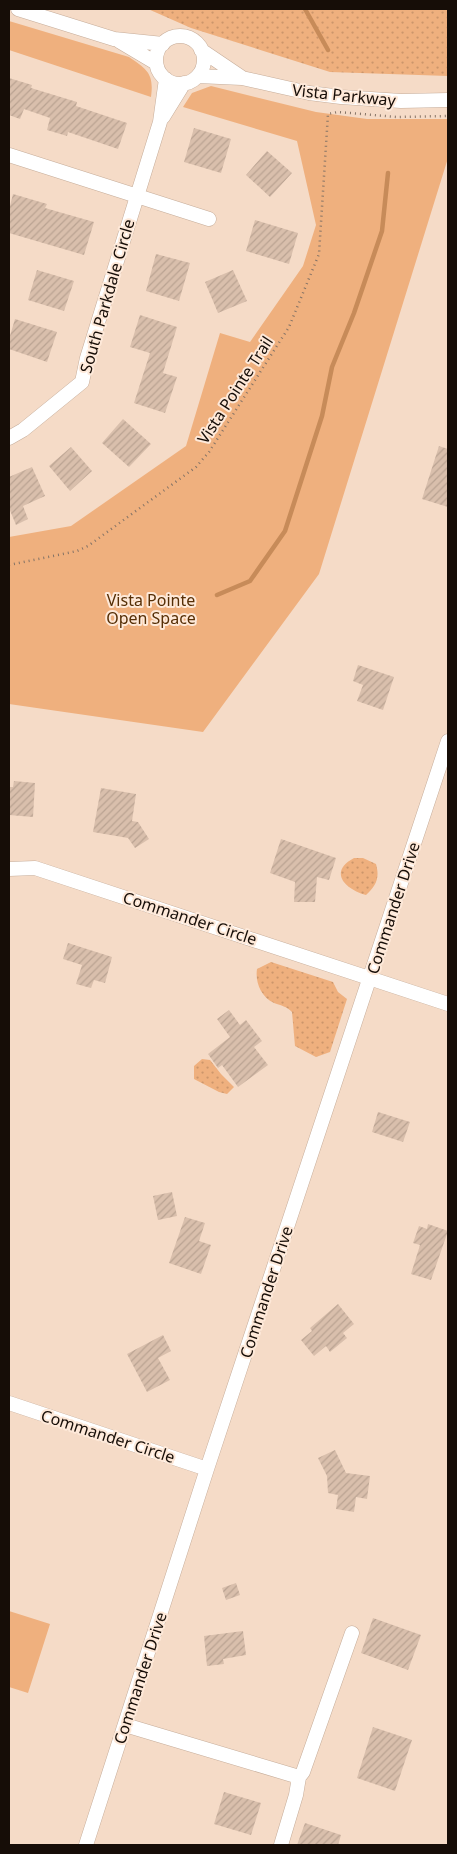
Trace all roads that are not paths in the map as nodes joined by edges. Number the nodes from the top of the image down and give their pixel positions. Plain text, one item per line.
1 (18, 9) edge
2 (114, 38) junction
3 (163, 44) junction
4 (201, 50) junction
5 (156, 63) junction
6 (198, 76) junction
7 (242, 78) junction
8 (166, 80) junction
9 (184, 84) junction
10 (448, 100) edge
11 (160, 122) junction
12 (9, 155) edge
13 (138, 195) junction
14 (209, 218) dead end
15 (9, 438) edge
16 (448, 741) edge
17 (9, 869) edge
18 (370, 978) junction
19 (448, 1004) edge
20 (9, 1403) edge
21 (207, 1469) junction
22 (352, 1633) dead end
23 (125, 1725) junction
24 (299, 1777) junction
25 (86, 1845) edge
26 (280, 1845) edge

1 - 2 street
2 - 3 street
2 - 5 street
3 - 4 street
3 - 5 street
4 - 6 street
4 - 7 street, Vista Parkway
5 - 8 street
6 - 7 street, Vista Parkway
6 - 9 street
7 - 10 street, Vista Parkway
8 - 9 street
8 - 11 street, South Parkdale Circle
9 - 11 street, South Parkdale Circle
11 - 13 street, South Parkdale Circle
12 - 13 street
13 - 14 street
13 - 15 street, South Parkdale Circle
16 - 18 street, Commander Drive
17 - 18 street, Commander Circle
18 - 19 street, Commander Circle
18 - 21 street, Commander Drive
20 - 21 street, Commander Circle
21 - 23 street, Commander Drive
22 - 24 street
23 - 24 street
23 - 25 street, Commander Drive
24 - 26 street

